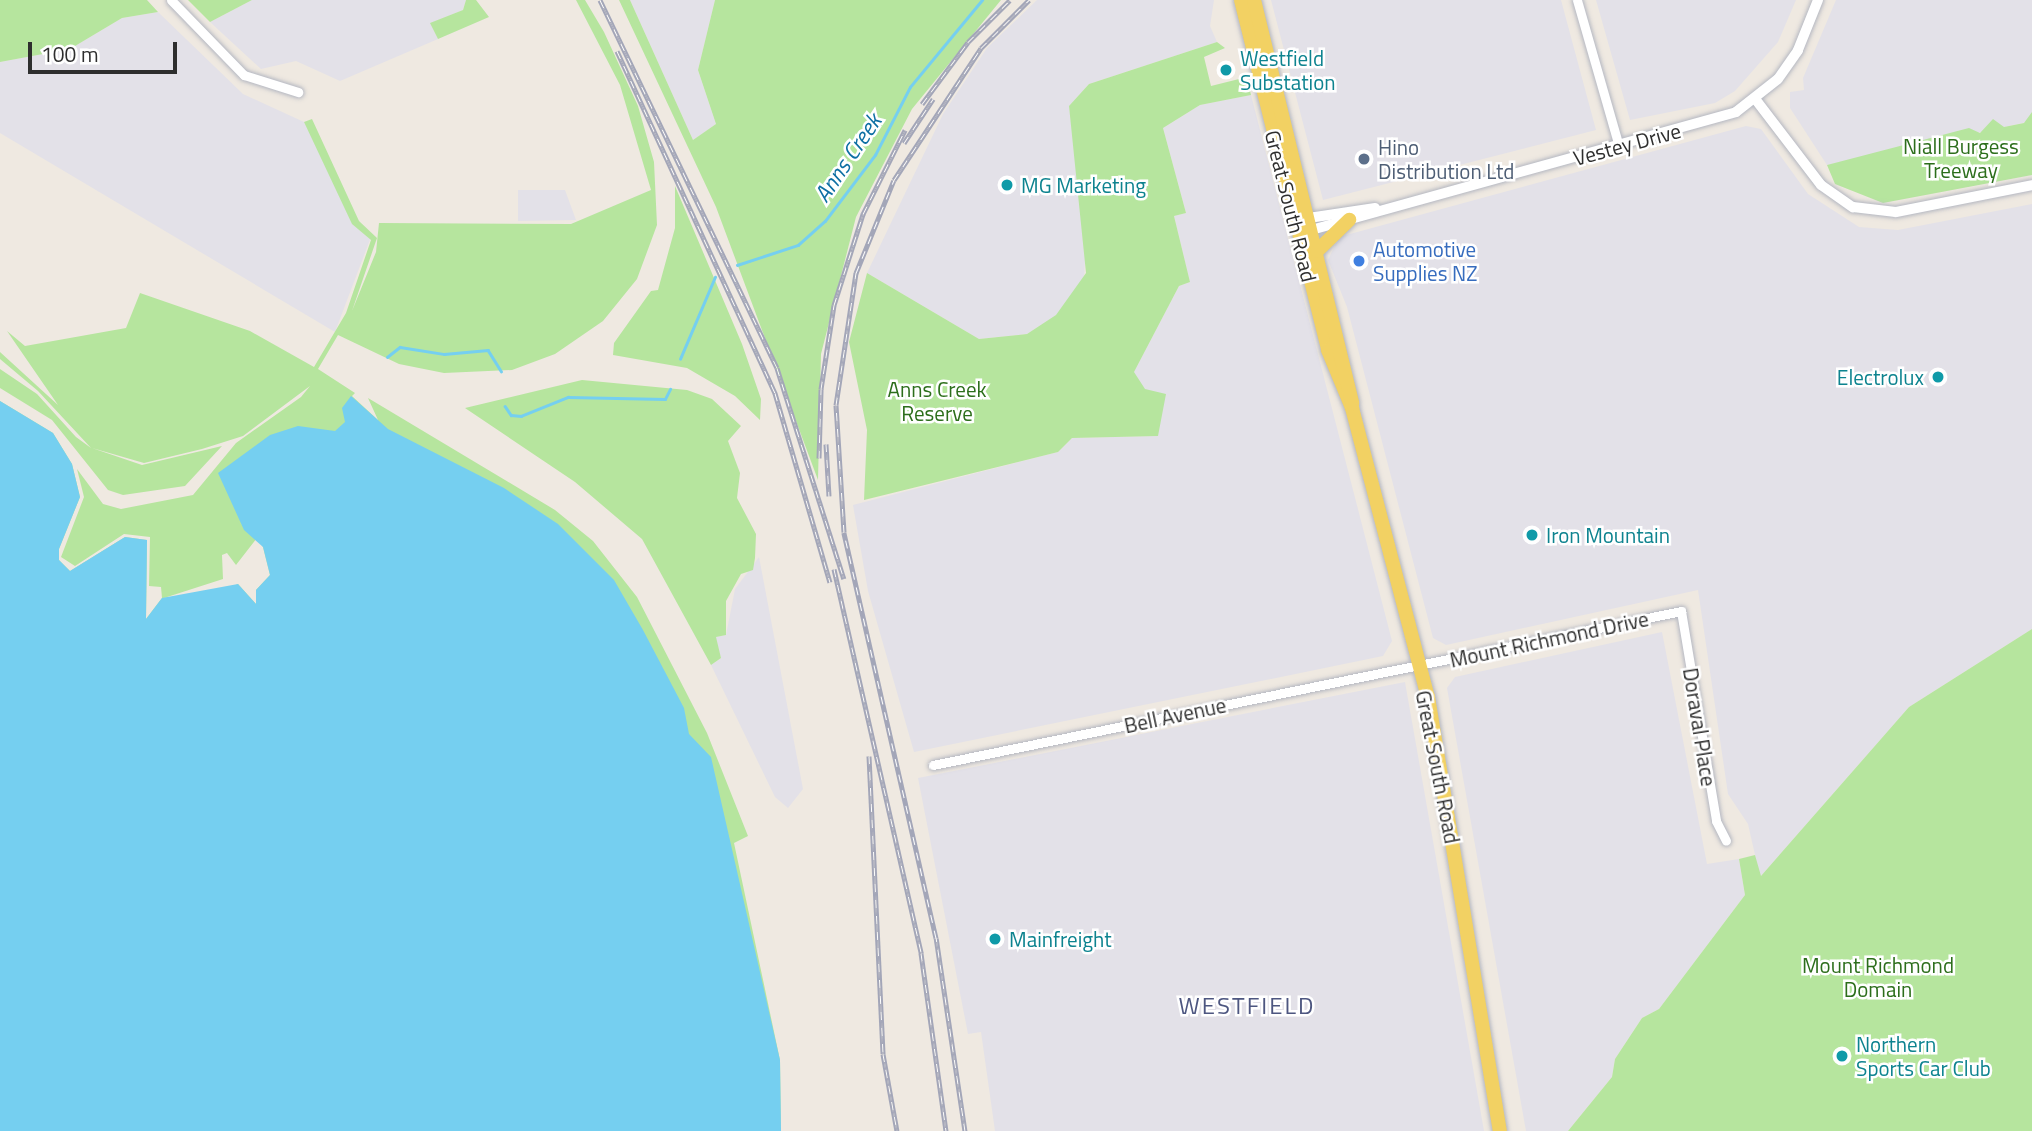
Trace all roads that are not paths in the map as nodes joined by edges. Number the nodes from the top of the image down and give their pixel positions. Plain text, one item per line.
1 (171, 0) edge
2 (1241, 0) edge
3 (1254, 0) edge
4 (1577, 0) edge
5 (1818, 0) edge
6 (298, 92) dead end
7 (1756, 100) junction
8 (1619, 146) junction
9 (2032, 185) edge
10 (1378, 208) junction
11 (1349, 220) junction
12 (1303, 226) junction
13 (1317, 251) junction
14 (1352, 408) junction
15 (1681, 611) joint
16 (1418, 668) junction
17 (933, 765) dead end
18 (1726, 841) dead end
19 (1500, 1131) edge

1 - 6 street
2 - 12 main road, Great South Road
3 - 12 main road, Great South Road
4 - 8 street
5 - 7 street, Vestey Drive
7 - 8 street, Vestey Drive
7 - 9 street
8 - 10 street, Vestey Drive
10 - 11 street, Vestey Drive
10 - 12 street, Vestey Drive
11 - 12 street, Vestey Drive
11 - 13 main road
12 - 13 main road, Great South Road
12 - 14 main road, Great South Road
13 - 14 main road, Great South Road
14 - 16 main road, Great South Road
15 - 16 street, Mount Richmond Drive
15 - 18 street, Doraval Place
16 - 17 street, Bell Avenue
16 - 19 main road, Great South Road

